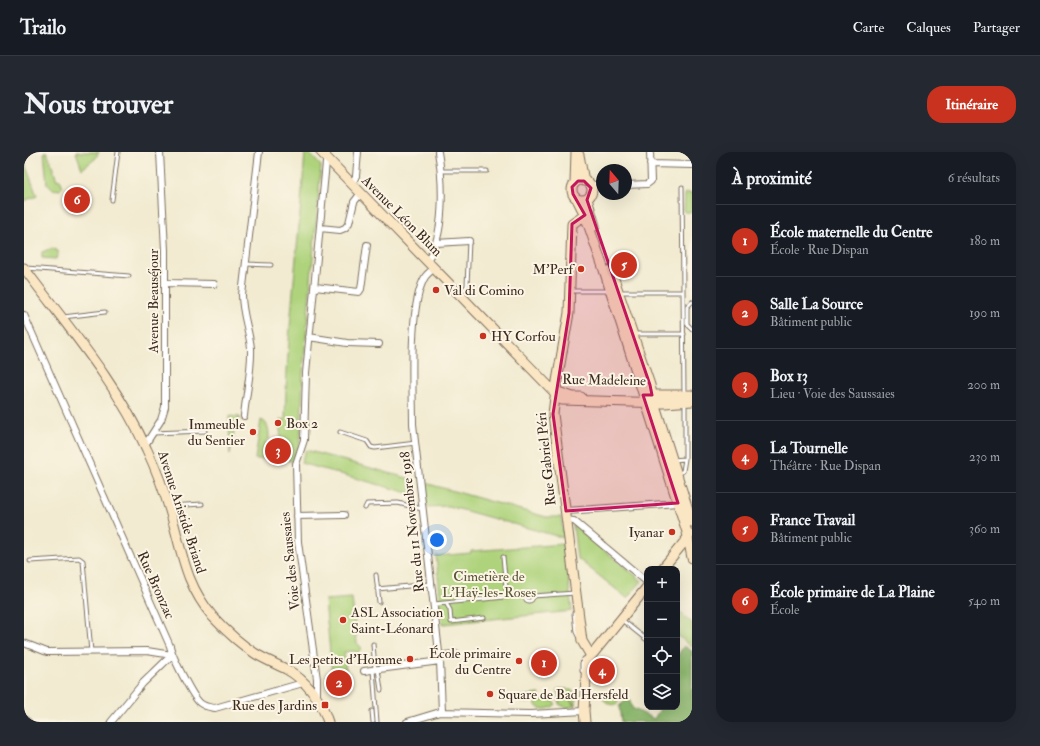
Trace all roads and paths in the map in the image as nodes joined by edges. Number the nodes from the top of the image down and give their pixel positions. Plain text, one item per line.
1 (118, 152) edge
2 (160, 152) edge
3 (259, 152) edge
4 (358, 152) edge
5 (438, 152) edge
6 (577, 152) edge
7 (650, 152) edge
8 (325, 154) edge
9 (650, 164) junction
10 (692, 165) edge
11 (441, 171) junction
12 (487, 171) dead end
13 (575, 183) junction
14 (587, 183) junction
15 (352, 184) junction
16 (596, 184) edge
17 (632, 185) edge
18 (682, 187) dead end
19 (361, 194) junction
20 (582, 199) junction
21 (112, 200) dead end
22 (585, 215) junction
23 (320, 228) junction
24 (469, 241) joint
25 (436, 243) junction
26 (367, 245) dead end
27 (426, 261) junction
28 (245, 264) junction
29 (271, 265) dead end
30 (24, 268) edge
31 (434, 268) junction
32 (129, 276) dead end
33 (168, 283) dead end
34 (214, 284) dead end
35 (315, 287) junction
36 (570, 291) junction
37 (614, 291) junction
38 (683, 292) junction
39 (462, 296) junction
40 (692, 302) edge
41 (105, 312) dead end
42 (24, 314) edge
43 (61, 318) junction
44 (692, 329) edge
45 (632, 334) junction
46 (684, 334) junction
47 (309, 337) junction
48 (379, 344) dead end
49 (555, 392) junction
50 (688, 398) edge
51 (648, 399) junction
52 (244, 416) dead end
53 (205, 431) dead end
54 (340, 432) dead end
55 (153, 433) junction
56 (416, 443) junction
57 (145, 445) junction
58 (685, 459) junction
59 (672, 460) junction
60 (678, 475) junction
61 (678, 503) junction
62 (202, 504) dead end
63 (168, 506) junction
64 (365, 508) dead end
65 (423, 509) junction
66 (566, 511) junction
67 (344, 515) dead end
68 (297, 516) junction
69 (566, 520) junction
70 (692, 522) edge
71 (690, 531) edge
72 (503, 557) dead end
73 (692, 558) edge
74 (30, 561) dead end
75 (660, 566) edge
76 (664, 566) edge
77 (376, 575) dead end
78 (644, 579) edge
79 (431, 584) junction
80 (644, 585) edge
81 (377, 589) junction
82 (644, 591) edge
83 (576, 593) junction
84 (525, 596) junction
85 (533, 596) junction
86 (507, 597) junction
87 (379, 602) dead end
88 (446, 603) junction
89 (434, 604) junction
90 (574, 613) dead end
91 (484, 618) dead end
92 (621, 619) junction
93 (645, 638) edge
94 (582, 641) junction
95 (24, 642) edge
96 (373, 644) dead end
97 (91, 652) junction
98 (457, 652) dead end
99 (440, 654) junction
100 (590, 654) junction
101 (172, 655) junction
102 (440, 661) junction
103 (375, 669) junction
104 (364, 671) dead end
105 (303, 682) junction
106 (381, 690) dead end
107 (317, 698) junction
108 (372, 711) dead end
109 (584, 711) junction
110 (442, 712) junction
111 (24, 719) edge
112 (28, 722) edge
113 (111, 722) edge
114 (328, 722) edge
115 (373, 722) edge
116 (377, 722) edge
117 (407, 722) edge
118 (585, 722) edge

1 - 21 lane
2 - 55 street, Avenue Beauséjour
3 - 28 street
4 - 15 street
5 - 11 street
6 - 13 main road
6 - 14 main road
7 - 9 street
8 - 15 main road, Avenue Léon Blum
8 - 23 street, Voie des Saussaies
9 - 10 street
9 - 17 street
11 - 12 lane
11 - 25 street
13 - 14 main road
13 - 20 main road
14 - 16 street
14 - 20 main road
15 - 19 main road, Avenue Léon Blum
18 - 38 lane
19 - 23 street
19 - 27 main road, Avenue Léon Blum
20 - 22 main road
20 - 37 main road
22 - 36 main road, Rue Gabriel Péri
22 - 37 main road
23 - 35 street, Voie des Saussaies
24 - 25 street
24 - 39 lane
25 - 27 street
26 - 35 street
27 - 31 main road, Avenue Léon Blum
28 - 29 lane
28 - 52 street
30 - 32 lane
30 - 43 main road, Avenue Aristide Briand
31 - 39 main road, Avenue Léon Blum
31 - 56 street, Rue du 11 Novembre 1918
33 - 34 street
35 - 47 street, Voie des Saussaies
36 - 37 lane
36 - 49 main road, Rue Gabriel Péri
37 - 38 lane
37 - 45 main road
37 - 51 main road
38 - 46 lane
39 - 49 main road, Avenue Léon Blum
40 - 44 lane
41 - 43 lane
42 - 101 street, Rue Bronzac
43 - 57 main road, Avenue Aristide Briand
45 - 46 lane
45 - 51 main road
46 - 50 lane
47 - 48 street
47 - 68 street, Voie des Saussaies
49 - 51 main road, Rue Madeleine
49 - 66 main road, Rue Gabriel Péri
50 - 51 main road, Rue Madeleine
50 - 58 lane
51 - 59 main road
51 - 61 main road
53 - 55 lane
54 - 56 lane
55 - 57 street, Avenue Beauséjour
56 - 65 street, Rue du 11 Novembre 1918
57 - 63 main road, Avenue Aristide Briand
58 - 59 lane
58 - 60 lane
59 - 60 main road
60 - 70 main road
61 - 66 street
61 - 71 main road
62 - 63 lane
63 - 105 main road, Avenue Aristide Briand
64 - 65 lane
65 - 79 street, Rue du 11 Novembre 1918
66 - 69 main road, Rue Gabriel Péri
67 - 68 street
68 - 107 street, Voie des Saussaies
69 - 78 street
69 - 83 main road, Rue Gabriel Péri
71 - 73 main road
71 - 75 lane
71 - 76 main road
72 - 86 lane
74 - 97 lane
77 - 81 lane
79 - 81 lane
79 - 89 street, Rue du 11 Novembre 1918
80 - 100 lane
81 - 87 lane
82 - 92 main road
83 - 85 lane
83 - 94 main road, Rue Gabriel Péri
84 - 85 lane
84 - 85 lane
84 - 86 lane
86 - 88 lane
88 - 89 lane
88 - 91 lane
89 - 99 street, Rue du 11 Novembre 1918
90 - 94 lane
92 - 93 lane
92 - 100 main road
94 - 100 main road, Rue Gabriel Péri
95 - 97 street
96 - 103 lane
97 - 101 street
98 - 99 lane
99 - 102 street, Rue du 11 Novembre 1918
100 - 109 main road
101 - 105 street, Rue Bronzac
101 - 113 street
102 - 103 street
102 - 110 street, Rue du 11 Novembre 1918
103 - 104 street
103 - 106 lane
103 - 116 lane
105 - 107 main road, Avenue Aristide Briand
107 - 114 main road, Avenue Aristide Briand
108 - 115 lane
109 - 110 street
109 - 118 main road
110 - 117 street
111 - 112 street

